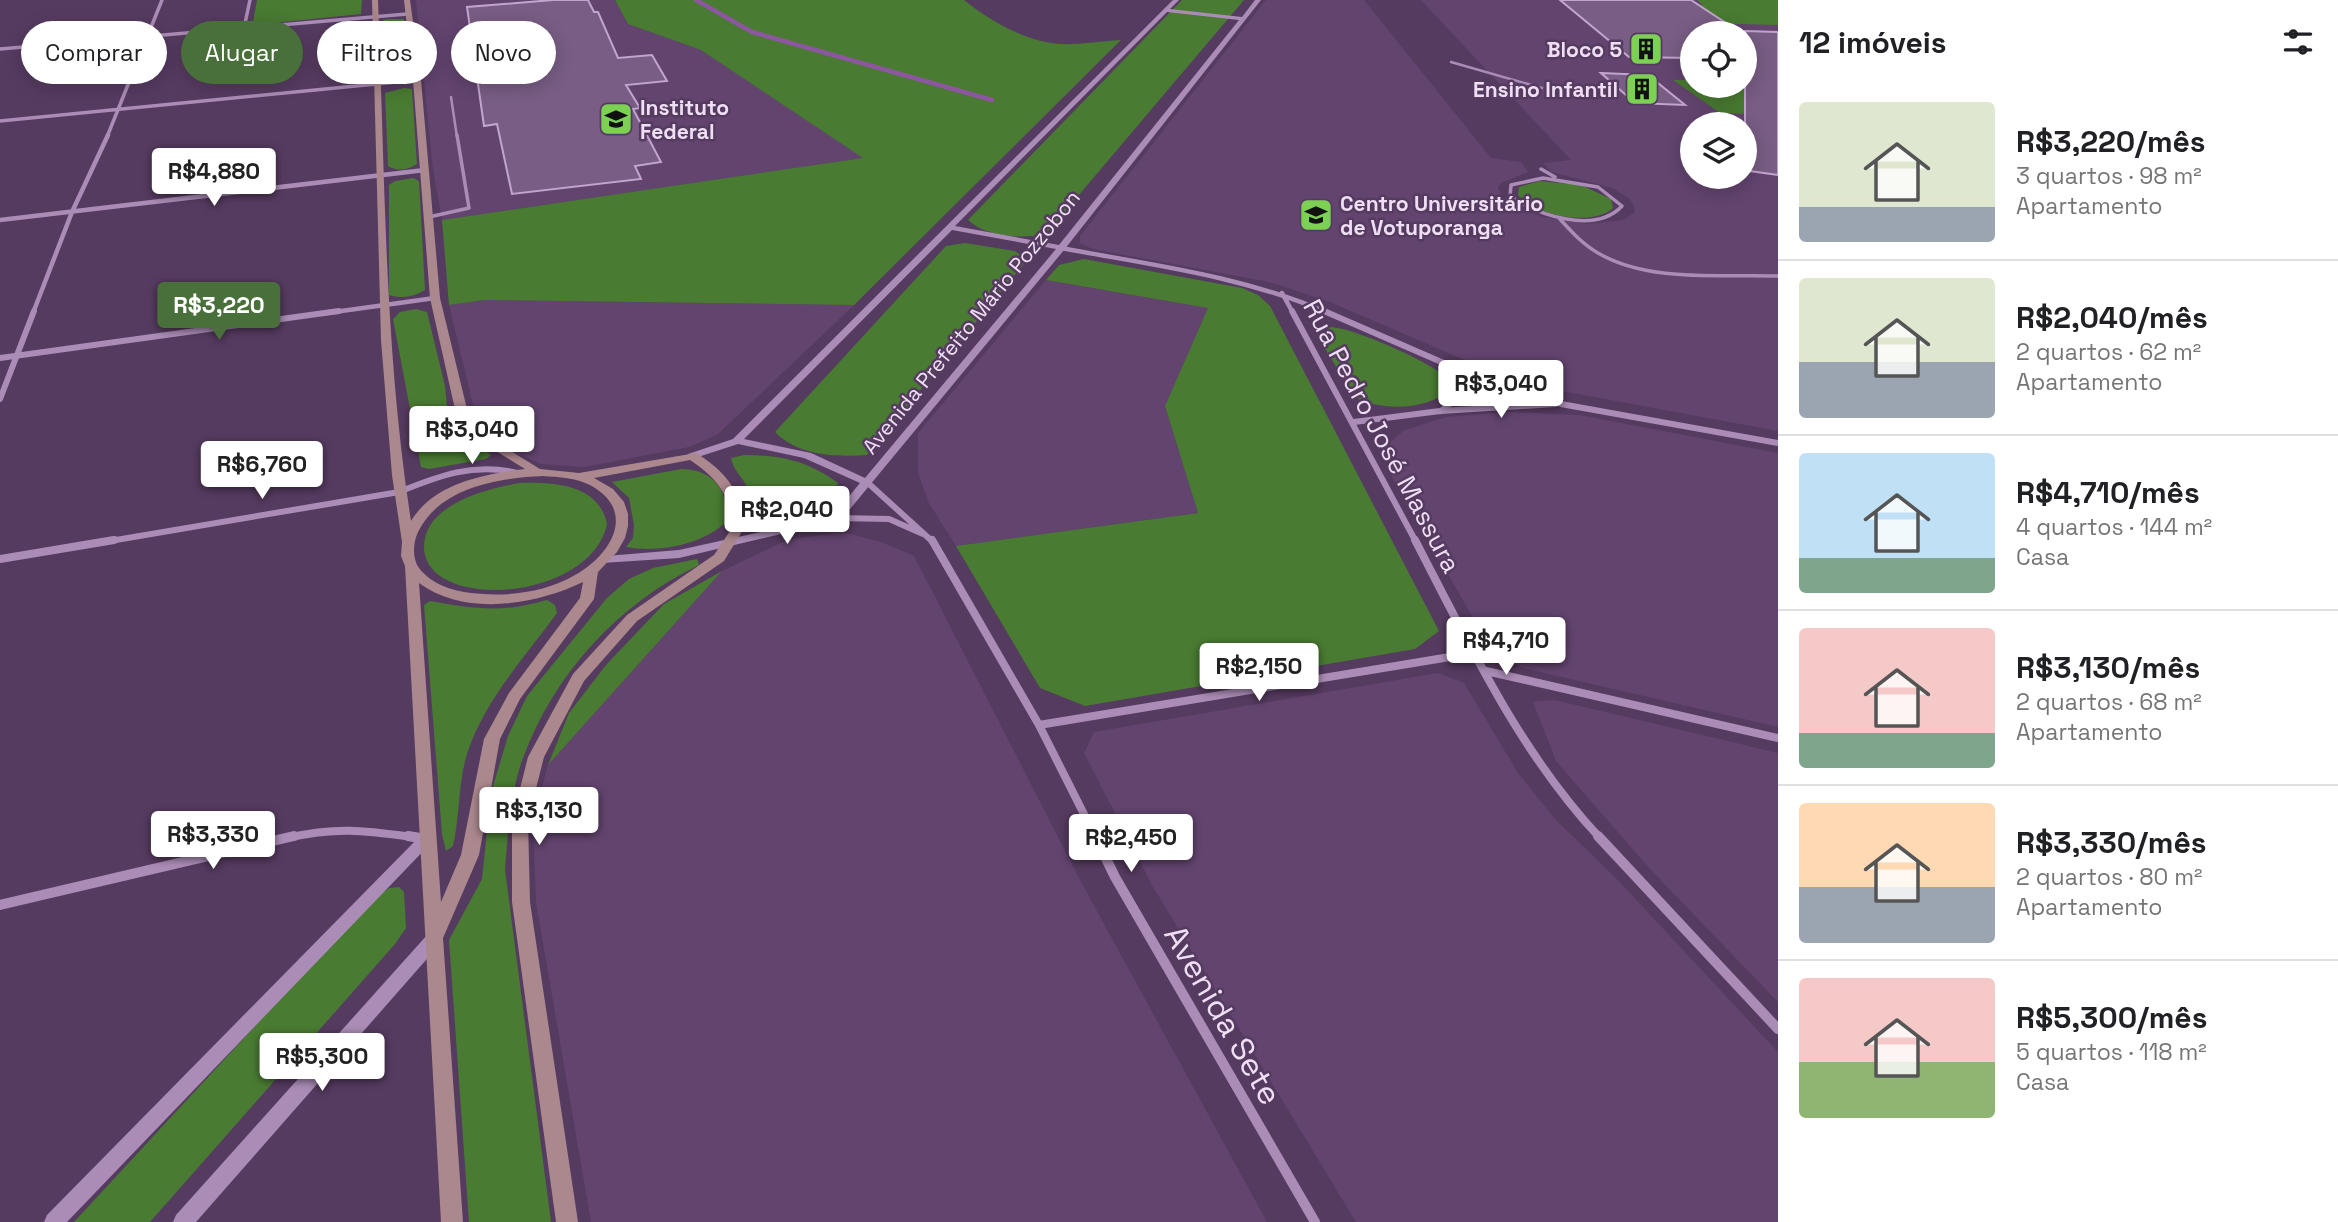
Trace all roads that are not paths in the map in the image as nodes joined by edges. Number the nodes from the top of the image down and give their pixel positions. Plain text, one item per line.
1 (162, 0) edge
2 (250, 0) edge
3 (375, 0) edge
4 (407, 0) edge
5 (1176, 0) edge
6 (1258, 0) edge
7 (1166, 10) junction
8 (407, 14) junction
9 (376, 16) junction
10 (1242, 19) junction
11 (153, 21) edge
12 (246, 21) edge
13 (376, 21) edge
14 (408, 21) edge
15 (303, 23) edge
16 (21, 48) edge
17 (0, 50) edge
18 (1451, 61) dead end
19 (130, 84) edge
20 (380, 84) joint
21 (418, 84) edge
22 (1542, 88) dead end
23 (451, 97) dead end
24 (120, 110) junction
25 (0, 121) edge
26 (425, 170) junction
27 (381, 176) junction
28 (1544, 178) junction
29 (1558, 178) junction
30 (72, 212) junction
31 (429, 216) junction
32 (1558, 217) junction
33 (0, 220) edge
34 (952, 228) junction
35 (1061, 248) junction
36 (1778, 276) edge
37 (1282, 293) junction
38 (435, 298) junction
39 (382, 306) junction
40 (16, 356) junction
41 (0, 358) edge
42 (1469, 374) junction
43 (0, 399) edge
44 (1561, 404) junction
45 (1440, 411) junction
46 (1354, 422) junction
47 (737, 441) junction
48 (1778, 443) edge
49 (692, 456) junction
50 (543, 472) junction
51 (518, 474) junction
52 (579, 477) junction
53 (868, 483) junction
54 (399, 492) junction
55 (837, 518) junction
56 (930, 537) junction
57 (408, 542) junction
58 (731, 542) junction
59 (0, 559) edge
60 (606, 560) junction
61 (411, 567) junction
62 (591, 571) junction
63 (1474, 653) junction
64 (1486, 671) junction
65 (1039, 725) junction
66 (1778, 738) edge
67 (426, 839) junction
68 (0, 905) edge
69 (434, 939) junction
70 (1778, 1029) edge
71 (54, 1222) edge
72 (183, 1222) edge
73 (452, 1222) edge
74 (567, 1222) edge
75 (1315, 1222) edge

1 - 11 street
2 - 12 street
3 - 9 main road
4 - 8 main road
5 - 7 street
6 - 10 street, Avenida Prefeito Mário Pozzobon
7 - 10 street
7 - 34 street
8 - 9 street
8 - 14 main road
9 - 13 main road
9 - 15 street
10 - 35 street, Avenida Prefeito Mário Pozzobon
16 - 17 street
18 - 22 lane
19 - 24 street
20 - 24 street
20 - 27 main road
21 - 26 main road
23 - 31 lane
24 - 25 street
24 - 30 street
26 - 27 street
26 - 31 main road
27 - 30 street
27 - 39 main road
28 - 29 lane
28 - 29 lane
28 - 32 lane
29 - 32 lane
30 - 33 street
30 - 40 street
31 - 38 main road
32 - 36 lane
34 - 35 street
34 - 47 street
35 - 37 street
35 - 53 street, Avenida Prefeito Mário Pozzobon
37 - 42 street
37 - 46 street, Rua Pedro José Massura
38 - 39 street
38 - 50 main road
39 - 40 street
39 - 54 main road
40 - 41 street
40 - 43 street
42 - 44 street
42 - 45 street
44 - 45 street
44 - 48 street
45 - 46 street
46 - 63 street, Rua Pedro José Massura
47 - 49 street
47 - 53 street
49 - 52 main road
49 - 58 main road
50 - 51 main road
50 - 52 main road
51 - 54 street
51 - 57 main road
52 - 60 main road
53 - 55 street, Avenida Prefeito Mário Pozzobon
53 - 56 street, Avenida Sete
54 - 57 main road
54 - 59 street
55 - 56 street
55 - 58 street
56 - 65 street, Avenida Sete
57 - 61 main road
58 - 60 street
58 - 74 main road
60 - 62 main road
61 - 62 main road
61 - 67 main road
62 - 69 main road
63 - 64 street, Rua Pedro José Massura
63 - 65 street
64 - 66 street
64 - 70 street, Rua Pedro José Massura
65 - 75 street, Avenida Sete
67 - 68 street
67 - 69 main road
67 - 71 street
69 - 72 street
69 - 73 main road

